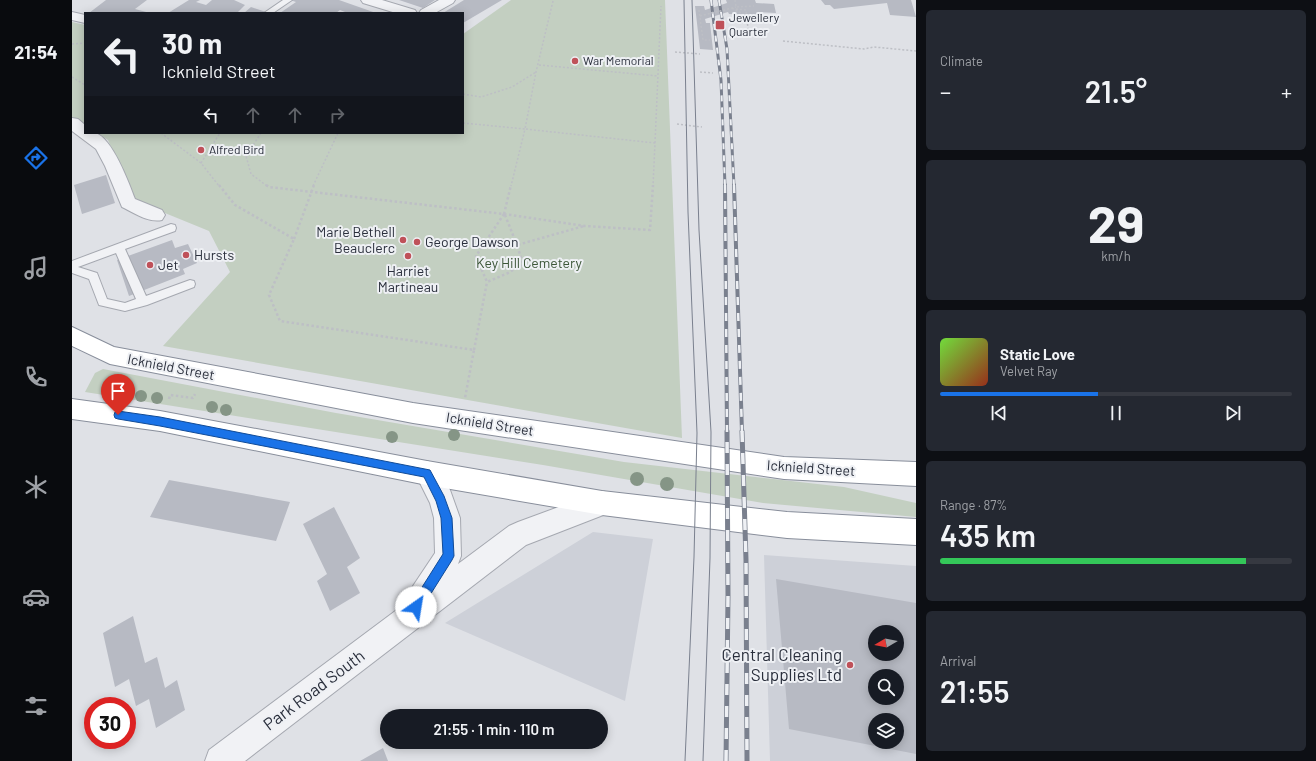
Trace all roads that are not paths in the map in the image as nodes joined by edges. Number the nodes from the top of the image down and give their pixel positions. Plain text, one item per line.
1 (288, 0) edge
2 (368, 0) edge
3 (448, 0) edge
4 (270, 12) edge
5 (407, 12) edge
6 (428, 12) edge
7 (72, 16) edge
8 (84, 19) edge
9 (72, 124) edge
10 (84, 133) edge
11 (86, 134) edge
12 (156, 215) dead end
13 (171, 228) dead end
14 (119, 248) junction
15 (72, 265) edge
16 (72, 268) edge
17 (190, 284) dead end
18 (143, 302) junction
19 (72, 336) edge
20 (72, 409) edge
21 (427, 473) junction
22 (916, 474) edge
23 (602, 503) junction
24 (916, 532) edge
25 (408, 619) junction
26 (220, 761) edge

1 - 4 lane
2 - 5 street
3 - 6 street
7 - 8 street
9 - 10 street
11 - 12 street
13 - 14 lane
14 - 15 lane
14 - 18 lane
16 - 18 lane
17 - 18 lane
19 - 22 highway, Icknield Street
20 - 21 highway
21 - 23 highway
21 - 25 street, Park Road South
23 - 24 highway
23 - 25 street, Park Road South
25 - 26 street, Park Road South

